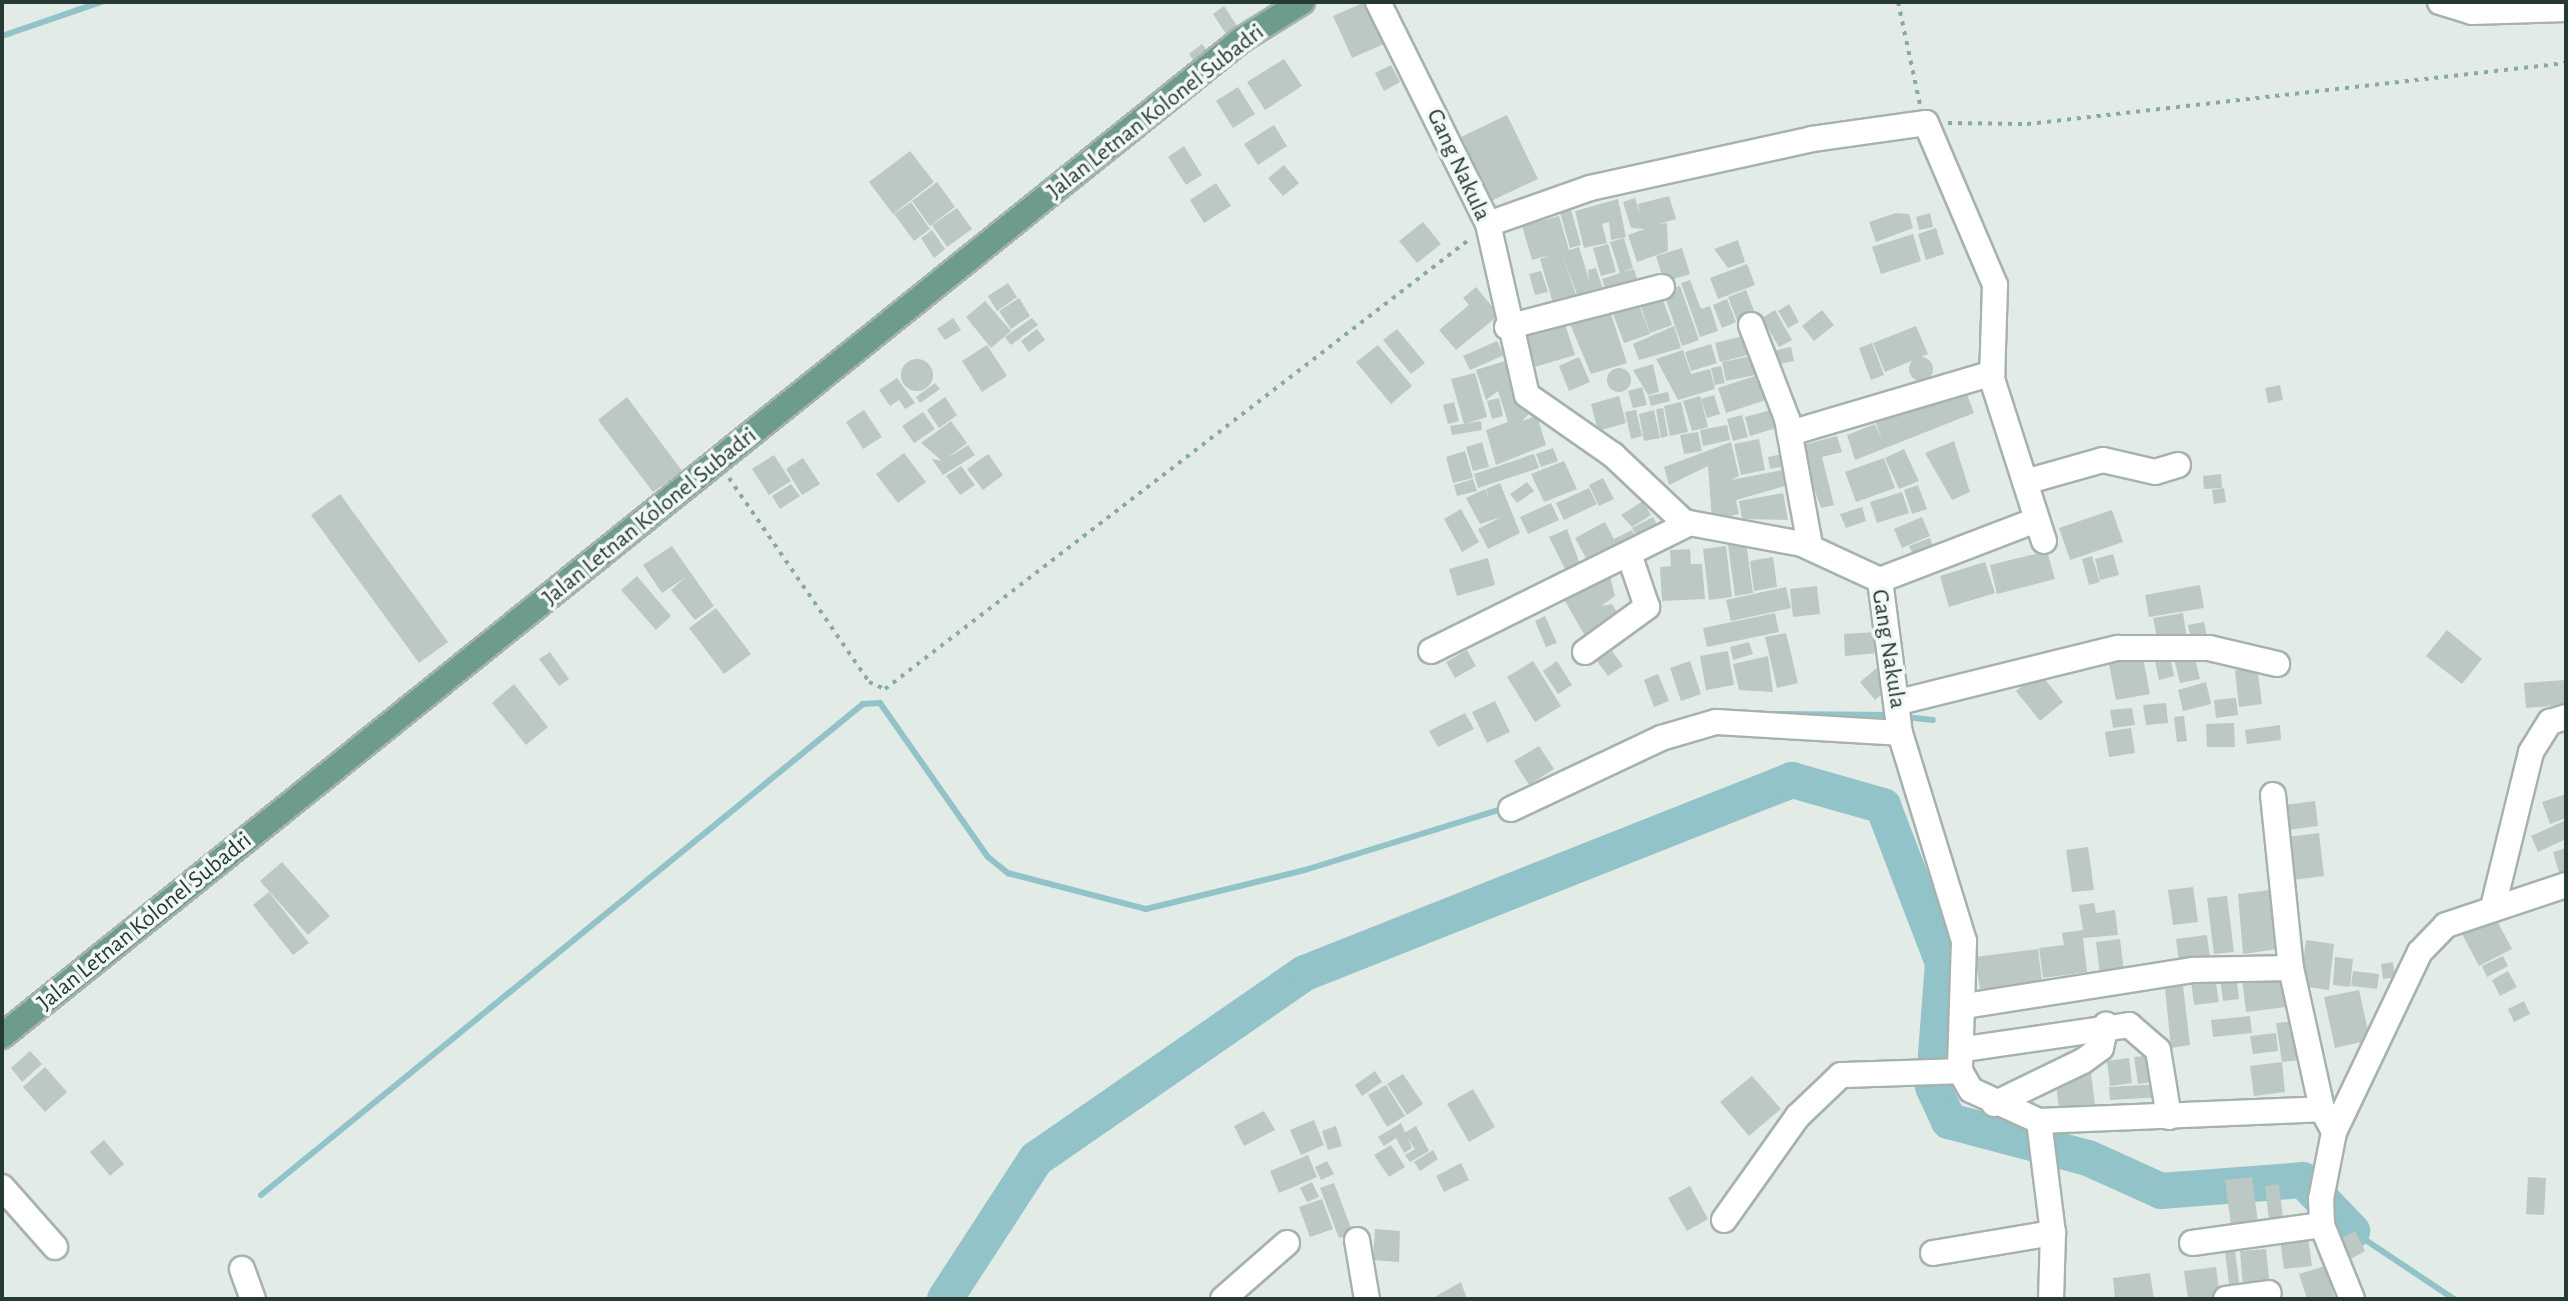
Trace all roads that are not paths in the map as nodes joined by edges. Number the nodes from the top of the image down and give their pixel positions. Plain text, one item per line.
1 (1302, 2) edge
2 (1378, 2) edge
3 (2440, 2) edge
4 (2566, 9) edge
5 (1488, 224) junction
6 (1662, 287) dead end
7 (1751, 325) dead end
8 (1507, 327) junction
9 (1992, 373) junction
10 (1790, 433) junction
11 (2178, 465) dead end
12 (2025, 482) junction
13 (1688, 524) junction
14 (1810, 546) junction
15 (1629, 554) junction
16 (1880, 580) junction
17 (1431, 651) dead end
18 (1585, 652) dead end
19 (2277, 664) dead end
20 (2566, 717) edge
21 (1899, 718) junction
22 (2273, 795) dead end
23 (1511, 809) dead end
24 (2566, 885) edge
25 (2494, 903) junction
26 (2291, 968) junction
27 (1965, 1006) junction
28 (2106, 1025) junction
29 (2, 1036) edge
30 (1963, 1060) junction
31 (1994, 1104) junction
32 (2322, 1109) junction
33 (2169, 1117) junction
34 (2334, 1132) junction
35 (2041, 1136) junction
36 (2, 1187) edge
37 (1724, 1220) dead end
38 (2322, 1225) junction
39 (2053, 1233) junction
40 (1357, 1240) dead end
41 (1287, 1243) dead end
42 (2192, 1243) dead end
43 (55, 1247) dead end
44 (1933, 1253) dead end
45 (242, 1269) dead end
46 (2269, 1293) dead end
47 (253, 1299) edge
48 (1223, 1299) edge
49 (1367, 1299) edge
50 (2051, 1299) edge
51 (2226, 1299) edge
52 (2352, 1299) edge

1 - 29 main road, Jalan Letnan Kolonel Subadri
2 - 5 street, Gang Nakula
3 - 4 street
5 - 8 street, Gang Nakula
5 - 9 street
6 - 8 street
7 - 10 street
8 - 13 street, Gang Nakula
9 - 10 street
9 - 12 street
10 - 14 street
11 - 12 street
12 - 16 street
13 - 14 street, Gang Nakula
13 - 15 street
14 - 16 street, Gang Nakula
15 - 17 street
15 - 18 street
16 - 21 street, Gang Nakula
19 - 21 street
20 - 25 street
21 - 23 street
21 - 27 street, Gang Nakula
22 - 26 street
24 - 25 street
25 - 34 street
26 - 27 street
26 - 32 street
27 - 30 street, Gang Nakula
28 - 30 street
28 - 31 street
28 - 33 street
30 - 31 street
30 - 37 street
31 - 35 street
32 - 33 street
32 - 34 street
33 - 35 street
34 - 38 street
35 - 39 street
36 - 43 street
38 - 42 street
38 - 52 street
39 - 44 street
39 - 50 street
40 - 49 street
41 - 48 street
45 - 47 street
46 - 51 street

